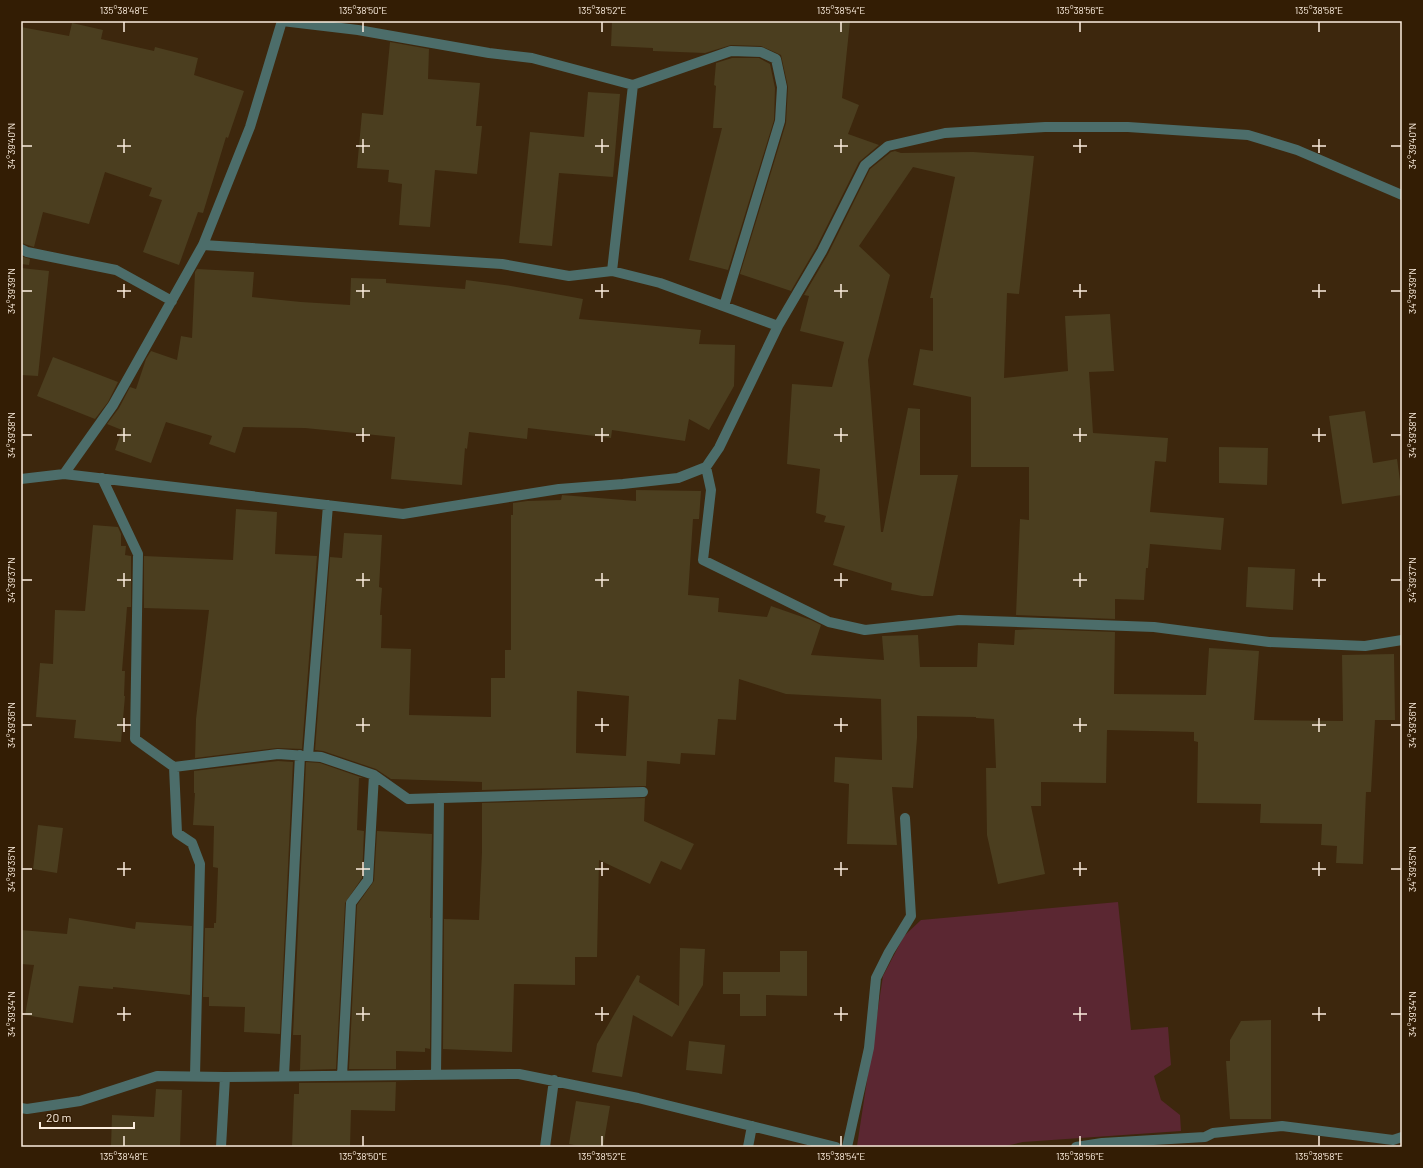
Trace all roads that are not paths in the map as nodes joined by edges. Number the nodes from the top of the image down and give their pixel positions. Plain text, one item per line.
1 (282, 21) edge
2 (633, 85) junction
3 (1402, 195) edge
4 (203, 245) junction
5 (21, 249) edge
6 (612, 271) junction
7 (172, 301) junction
8 (724, 306) junction
9 (778, 326) junction
10 (706, 467) junction
11 (64, 474) junction
12 (102, 478) junction
13 (21, 479) edge
14 (328, 505) junction
15 (1402, 640) edge
16 (304, 756) junction
17 (174, 767) junction
18 (374, 775) junction
19 (643, 792) dead end
20 (439, 798) junction
21 (905, 818) dead end
22 (436, 1075) junction
23 (195, 1076) junction
24 (284, 1076) junction
25 (342, 1076) junction
26 (225, 1077) junction
27 (554, 1080) junction
28 (21, 1108) edge
29 (752, 1126) junction
30 (1396, 1141) edge
31 (221, 1147) edge
32 (545, 1147) edge
33 (748, 1147) edge
34 (836, 1147) edge
35 (847, 1147) edge
36 (1076, 1147) edge

1 - 2 street
1 - 4 street
2 - 6 street
2 - 8 street
3 - 9 street
4 - 6 street
4 - 7 street
5 - 7 street
6 - 8 street
7 - 11 street
8 - 9 street
9 - 10 street
10 - 14 street
10 - 15 street
11 - 12 street
11 - 13 street
12 - 14 street
12 - 17 street
14 - 16 street
16 - 17 street
16 - 18 street
16 - 24 street
17 - 23 street
18 - 20 street
18 - 25 street
19 - 20 street
20 - 22 street
21 - 35 street
22 - 25 street
22 - 27 street
23 - 26 street
23 - 28 street
24 - 25 street
24 - 26 street
26 - 31 street
27 - 29 street
27 - 32 street
29 - 33 street
29 - 34 street
30 - 36 street

